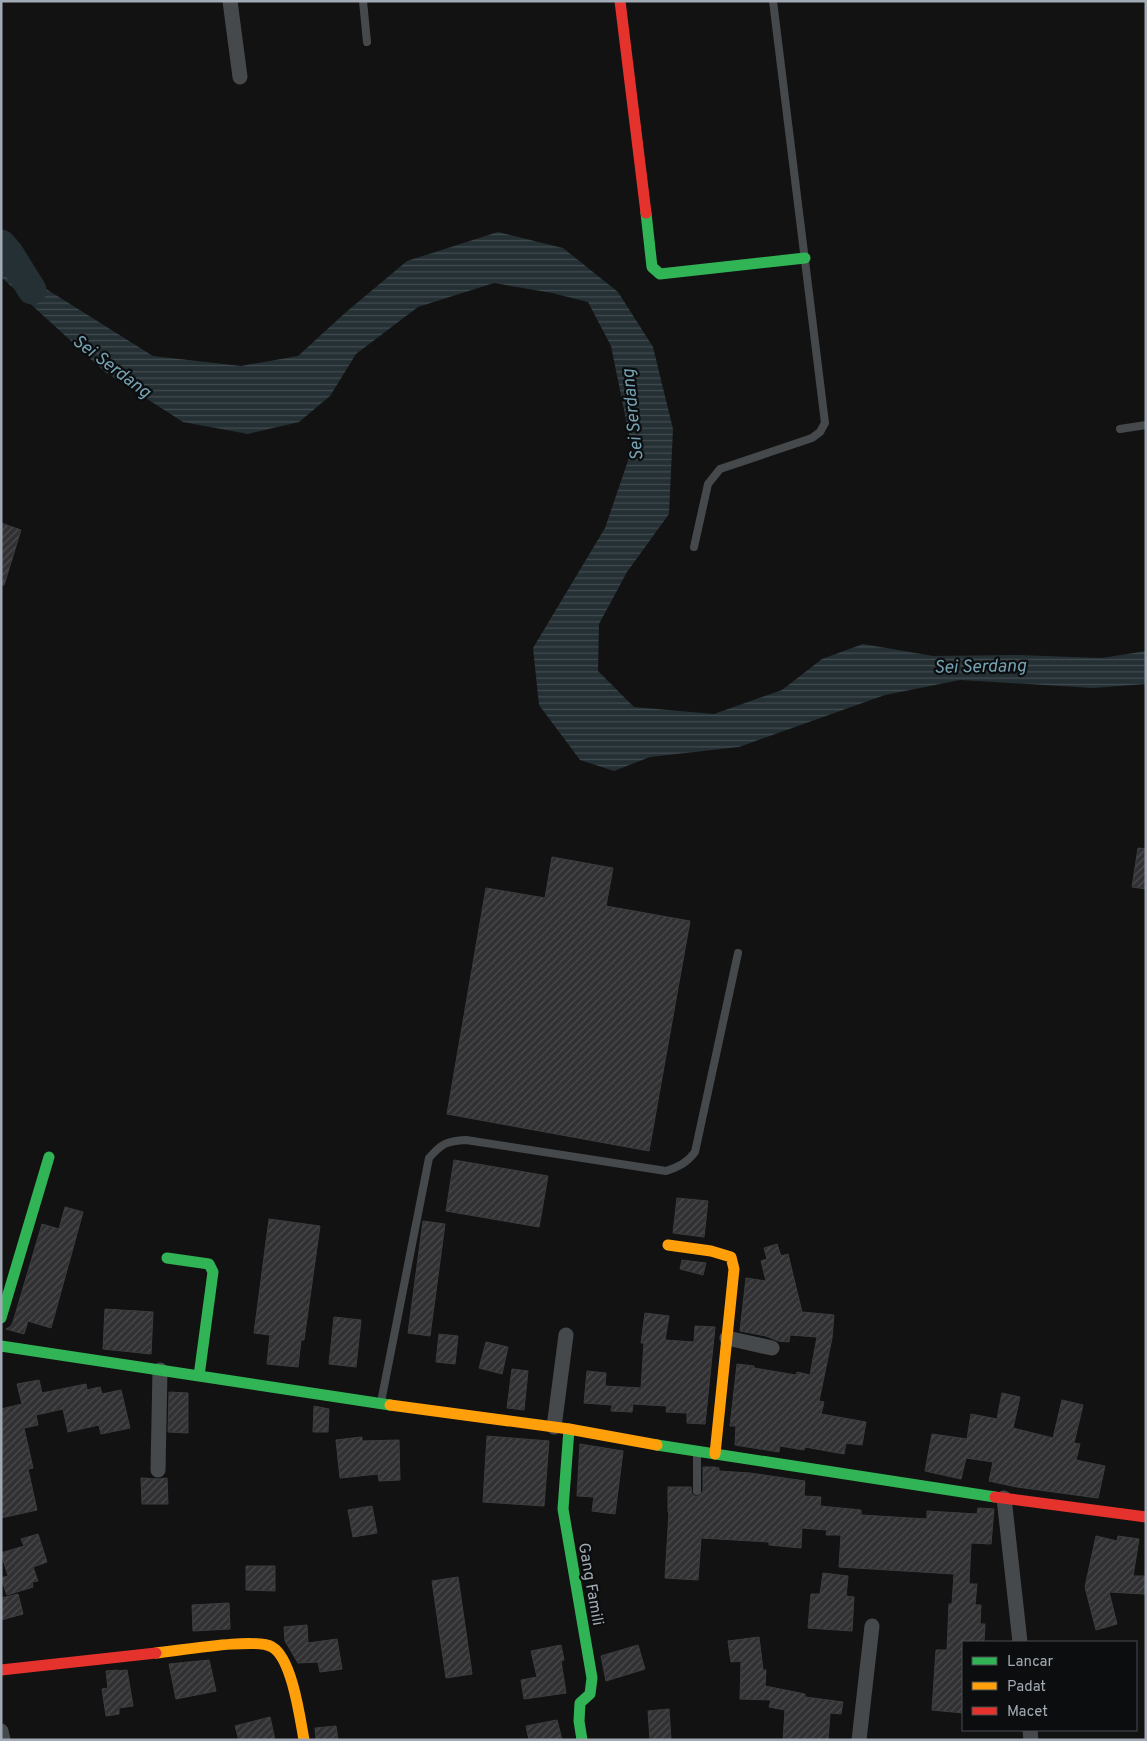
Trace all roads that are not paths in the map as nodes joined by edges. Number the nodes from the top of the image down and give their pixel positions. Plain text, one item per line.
1 (230, 1) edge
2 (362, 1) edge
3 (620, 1) edge
4 (773, 1) edge
5 (367, 42) dead end
6 (240, 77) dead end
7 (805, 258) junction
8 (1146, 425) edge
9 (1120, 429) dead end
10 (694, 547) dead end
11 (738, 953) dead end
12 (49, 1157) dead end
13 (668, 1245) dead end
14 (167, 1258) dead end
15 (1, 1318) edge
16 (566, 1334) dead end
17 (727, 1338) junction
18 (1, 1346) edge
19 (772, 1348) dead end
20 (160, 1370) junction
21 (199, 1376) junction
22 (380, 1404) junction
23 (562, 1428) junction
24 (697, 1452) junction
25 (715, 1454) junction
26 (158, 1470) dead end
27 (697, 1492) dead end
28 (1004, 1498) junction
29 (1146, 1517) edge
30 (872, 1626) dead end
31 (1020, 1641) edge
32 (1, 1670) edge
33 (1, 1731) edge
34 (3, 1740) edge
35 (304, 1740) edge
36 (582, 1740) edge
37 (859, 1740) edge

1 - 6 street
2 - 5 lane
3 - 7 street
4 - 7 lane
7 - 10 lane
8 - 9 lane
11 - 22 lane
12 - 15 street
13 - 17 street
14 - 21 street
16 - 23 street
17 - 19 street
17 - 25 street
18 - 20 street
20 - 21 street
20 - 26 street
21 - 22 street
22 - 23 street
23 - 24 street
23 - 36 street, Gang Famili
24 - 25 street
24 - 27 lane
25 - 28 street
28 - 29 street
28 - 31 street
30 - 37 street
32 - 35 street
33 - 34 street

